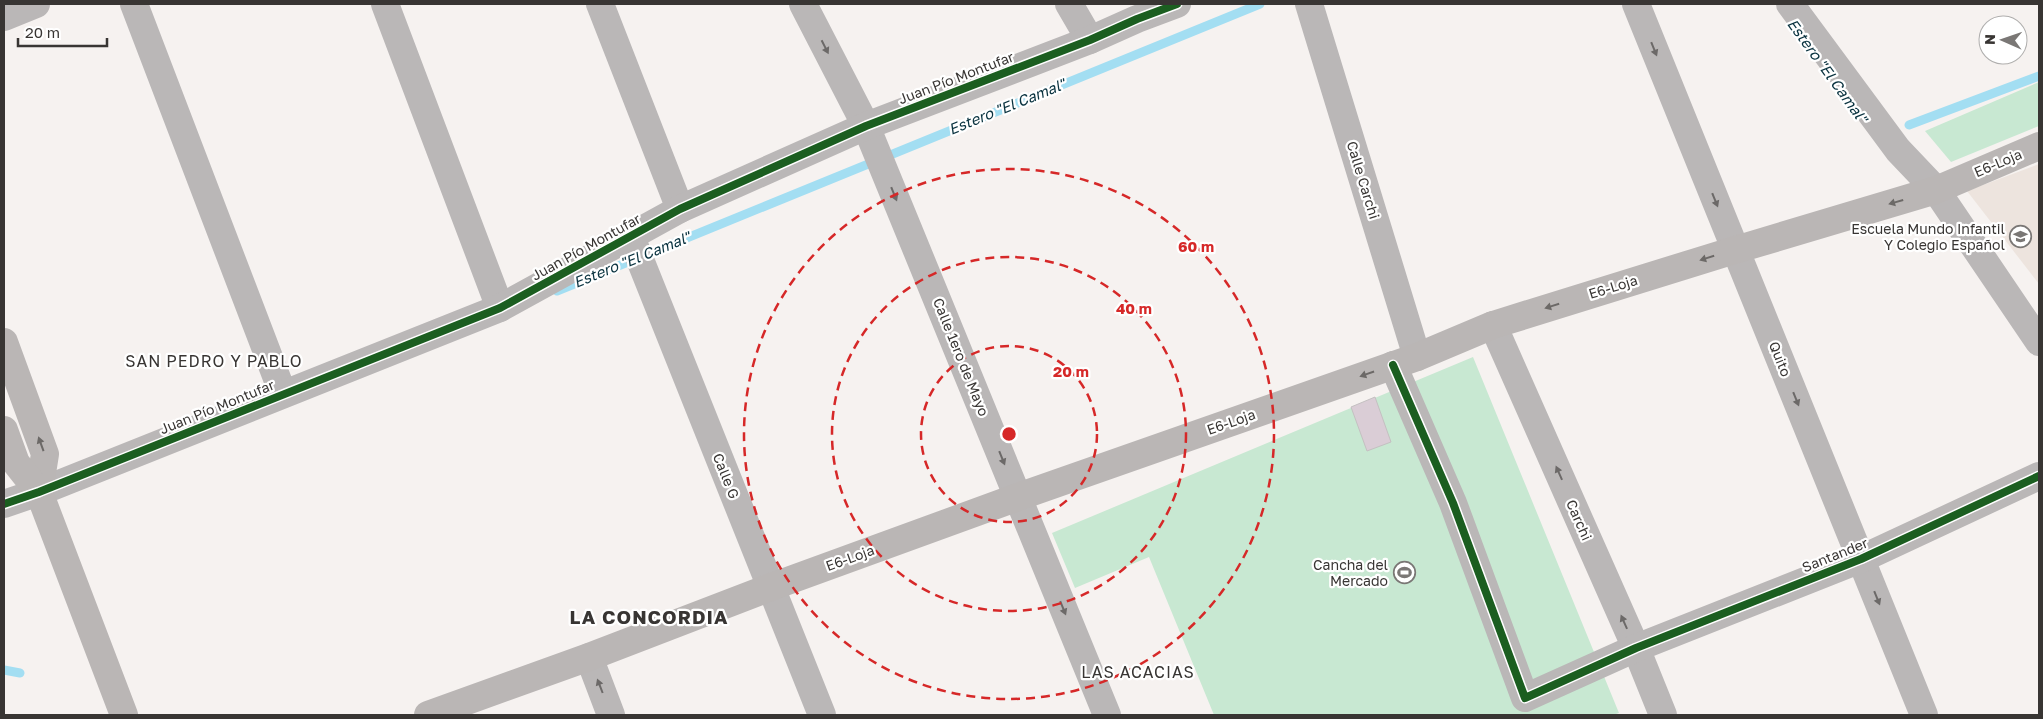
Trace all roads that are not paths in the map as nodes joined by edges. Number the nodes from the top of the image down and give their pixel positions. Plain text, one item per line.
1 (36, 4) edge
2 (134, 4) edge
3 (384, 4) edge
4 (600, 4) edge
5 (802, 4) edge
6 (1069, 4) edge
7 (1177, 4) edge
8 (1309, 4) edge
9 (1636, 4) edge
10 (1790, 4) edge
11 (4, 17) edge
12 (1090, 40) junction
13 (866, 126) junction
14 (2039, 146) edge
15 (1936, 190) junction
16 (680, 209) junction
17 (631, 237) junction
18 (1735, 250) junction
19 (500, 308) junction
20 (1493, 325) junction
21 (4, 342) edge
22 (2039, 342) edge
23 (1405, 361) junction
24 (284, 394) junction
25 (4, 430) edge
26 (2039, 476) edge
27 (39, 492) junction
28 (1018, 497) junction
29 (4, 504) edge
30 (1861, 559) junction
31 (771, 586) junction
32 (1636, 648) junction
33 (589, 656) junction
34 (124, 715) edge
35 (428, 715) edge
36 (611, 715) edge
37 (822, 715) edge
38 (1107, 715) edge
39 (1663, 715) edge
40 (1924, 715) edge

1 - 11 street
2 - 24 street
3 - 19 street
4 - 16 street
5 -> 13 street, Calle 1ero de Mayo
6 - 12 street
7 - 12 street, Juan Pío Montufar
8 - 23 street, Calle Carchi
9 -> 18 street, Quito
10 - 15 street
12 - 13 street, Juan Pío Montufar
13 - 16 street, Juan Pío Montufar
13 -> 28 street, Calle 1ero de Mayo
14 - 15 main road, E6-Loja
15 -> 18 main road, E6-Loja
15 - 22 street
16 - 17 street, Juan Pío Montufar
17 - 19 street, Juan Pío Montufar
17 - 31 street, Calle G
18 -> 20 main road, E6-Loja
18 -> 30 street, Quito
19 - 24 street, Juan Pío Montufar
20 - 23 main road, E6-Loja
32 -> 20 street, Carchi
27 -> 21 main road
23 -> 28 main road, E6-Loja
23 - 32 street, Calle Carchi
24 - 27 street, Juan Pío Montufar
25 - 27 main road
26 - 30 street, Santander
27 - 29 street, Juan Pío Montufar
27 - 34 main road
28 - 31 main road, E6-Loja
28 -> 38 street, Calle 1ero de Mayo
30 - 32 street, Santander
30 -> 40 street, Quito
31 - 33 main road, E6-Loja
31 - 37 street, Calle G
32 - 39 street, Carchi
33 - 35 main road, E6-Loja
36 -> 33 street

